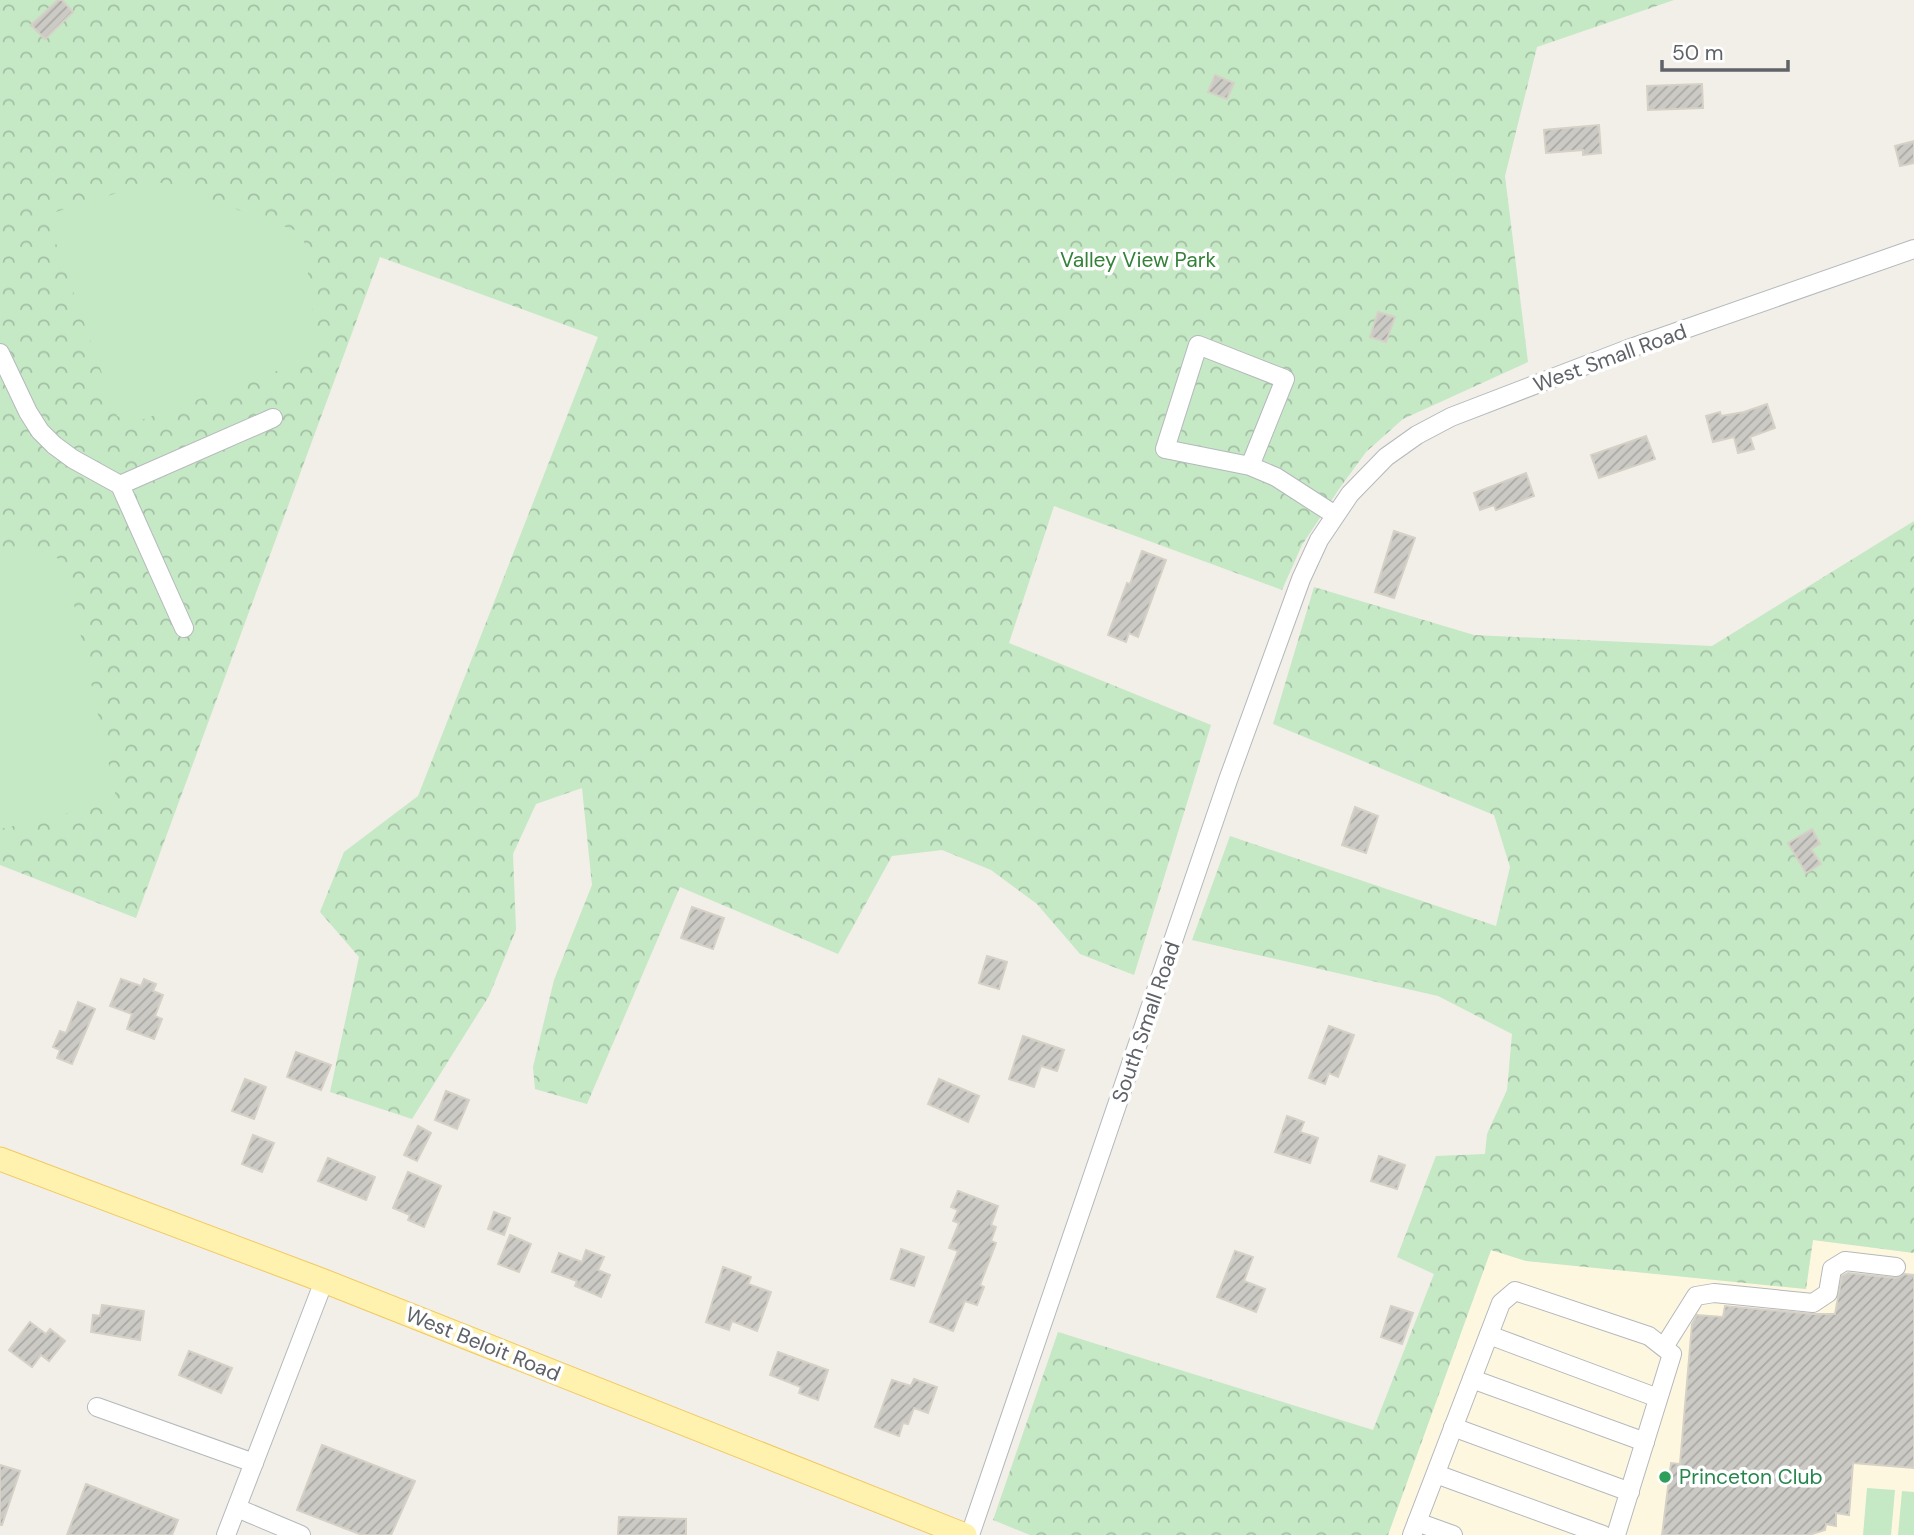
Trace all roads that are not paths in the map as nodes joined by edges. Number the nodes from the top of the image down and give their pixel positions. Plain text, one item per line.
1 (1914, 249) edge
2 (0, 353) edge
3 (272, 418) dead end
4 (1250, 466) junction
5 (120, 485) junction
6 (1335, 516) junction
7 (184, 628) dead end
8 (0, 1159) edge
9 (1896, 1268) dead end
10 (324, 1281) junction
11 (1489, 1335) junction
12 (1664, 1347) junction
13 (1472, 1379) junction
14 (1658, 1398) junction
15 (97, 1407) dead end
16 (1454, 1427) junction
17 (1645, 1442) junction
18 (254, 1463) junction
19 (1436, 1474) junction
20 (1630, 1492) junction
21 (237, 1508) junction
22 (1415, 1528) edge
23 (226, 1535) edge
24 (301, 1535) edge
25 (965, 1535) edge
26 (970, 1535) edge
27 (1453, 1535) edge
28 (1604, 1535) edge
29 (1616, 1535) edge

1 - 6 street, West Small Road
2 - 5 street
3 - 5 street
4 - 4 street
4 - 6 street
5 - 7 street
6 - 26 street, South Small Road
8 - 10 main road, West Beloit Road
9 - 12 street
10 - 18 street
10 - 25 main road, West Beloit Road
11 - 12 street
11 - 13 street
11 - 14 street
12 - 14 street
13 - 16 street
13 - 17 street
14 - 17 street
15 - 18 street
16 - 19 street
16 - 20 street
17 - 20 street
18 - 21 street
19 - 22 street
19 - 28 street
20 - 29 street
21 - 23 street
21 - 24 street
22 - 27 street

